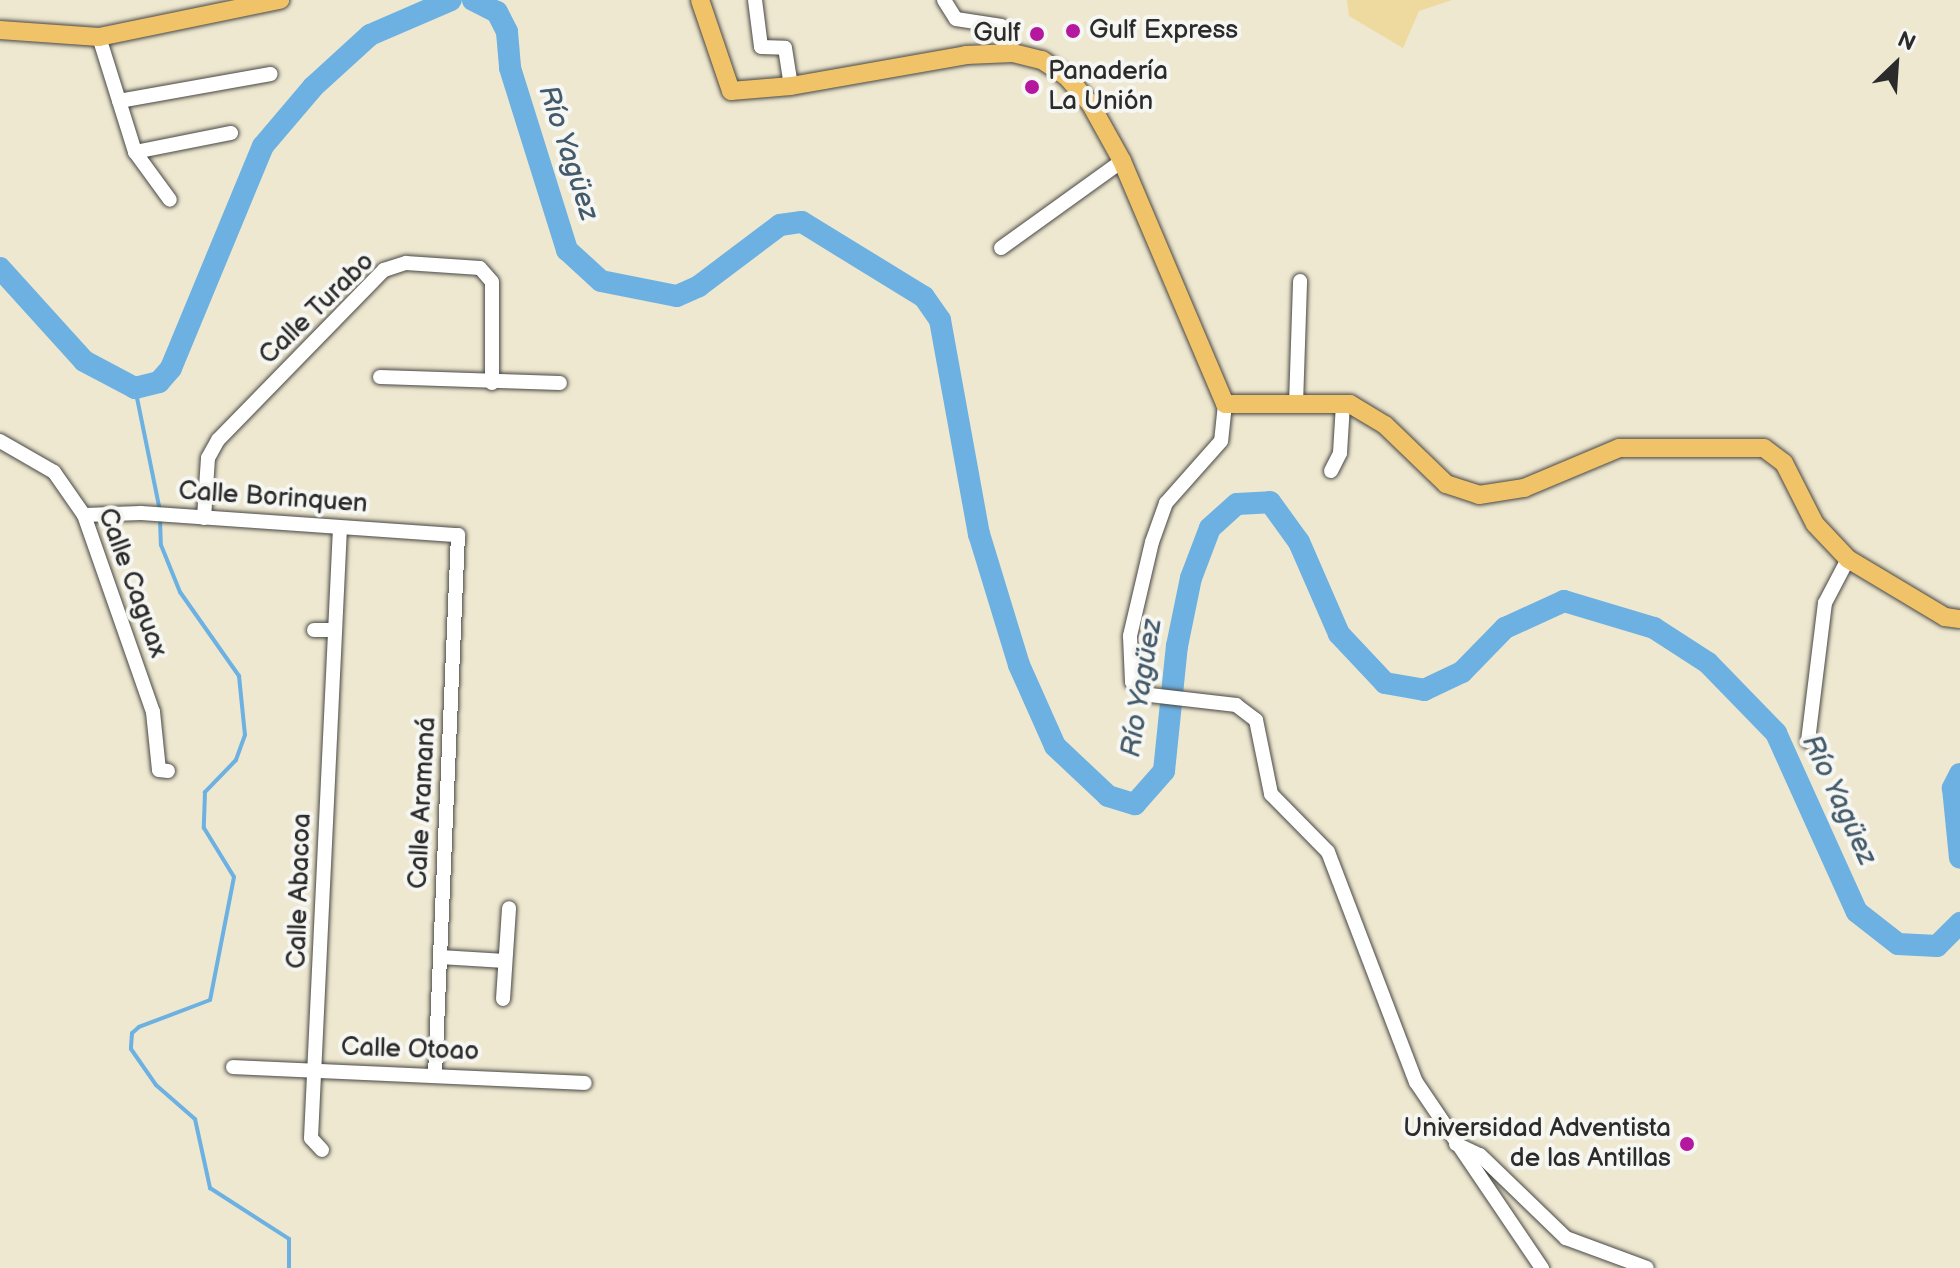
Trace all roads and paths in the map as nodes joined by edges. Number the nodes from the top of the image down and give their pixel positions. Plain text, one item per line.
1 (280, 0) edge
2 (700, 0) edge
3 (755, 0) edge
4 (944, 0) edge
5 (0, 30) edge
6 (99, 37) junction
7 (1013, 53) junction
8 (271, 74) dead end
9 (791, 86) junction
10 (119, 101) junction
11 (231, 133) dead end
12 (135, 152) junction
13 (1122, 161) junction
14 (170, 200) dead end
15 (1001, 248) dead end
16 (1300, 281) dead end
17 (380, 377) dead end
18 (492, 383) junction
19 (560, 383) dead end
20 (1225, 404) junction
21 (1296, 404) junction
22 (1343, 404) junction
23 (0, 441) edge
24 (1331, 471) dead end
25 (84, 515) junction
26 (204, 518) junction
27 (340, 528) junction
28 (458, 535) joint
29 (1848, 559) junction
30 (1960, 619) edge
31 (314, 630) dead end
32 (335, 630) junction
33 (1808, 741) dead end
34 (168, 771) dead end
35 (509, 908) dead end
36 (440, 957) junction
37 (505, 961) junction
38 (503, 999) dead end
39 (233, 1067) dead end
40 (316, 1071) junction
41 (435, 1074) junction
42 (585, 1083) dead end
43 (1456, 1144) junction
44 (322, 1150) dead end
45 (1542, 1268) edge
46 (1647, 1268) edge

1 - 6 main road
2 - 9 main road
3 - 9 street
4 - 7 street
5 - 6 main road
6 - 10 street
7 - 9 main road
7 - 13 main road
8 - 10 street
10 - 12 street
11 - 12 street
12 - 14 street
13 - 15 street
13 - 20 main road
16 - 21 street
17 - 18 street
18 - 19 street
18 - 26 street, Calle Turabo
20 - 21 main road
20 - 43 street
21 - 22 main road
22 - 24 street
22 - 29 main road
23 - 25 street, Calle Caguax
25 - 26 street, Calle Borinquen
25 - 34 street, Calle Caguax
26 - 27 street, Calle Borinquen
27 - 28 street, Calle Borinquen
27 - 32 street, Calle Abacoa
28 - 36 street, Calle Aramaná
29 - 30 main road
29 - 33 street
31 - 32 street
32 - 40 street, Calle Abacoa
35 - 37 street
36 - 37 street
36 - 41 street, Calle Aramaná
37 - 38 street
39 - 40 street, Calle Otoao
40 - 41 street, Calle Otoao
40 - 44 street, Calle Abacoa
41 - 42 street, Calle Otoao
43 - 45 street
43 - 46 street

